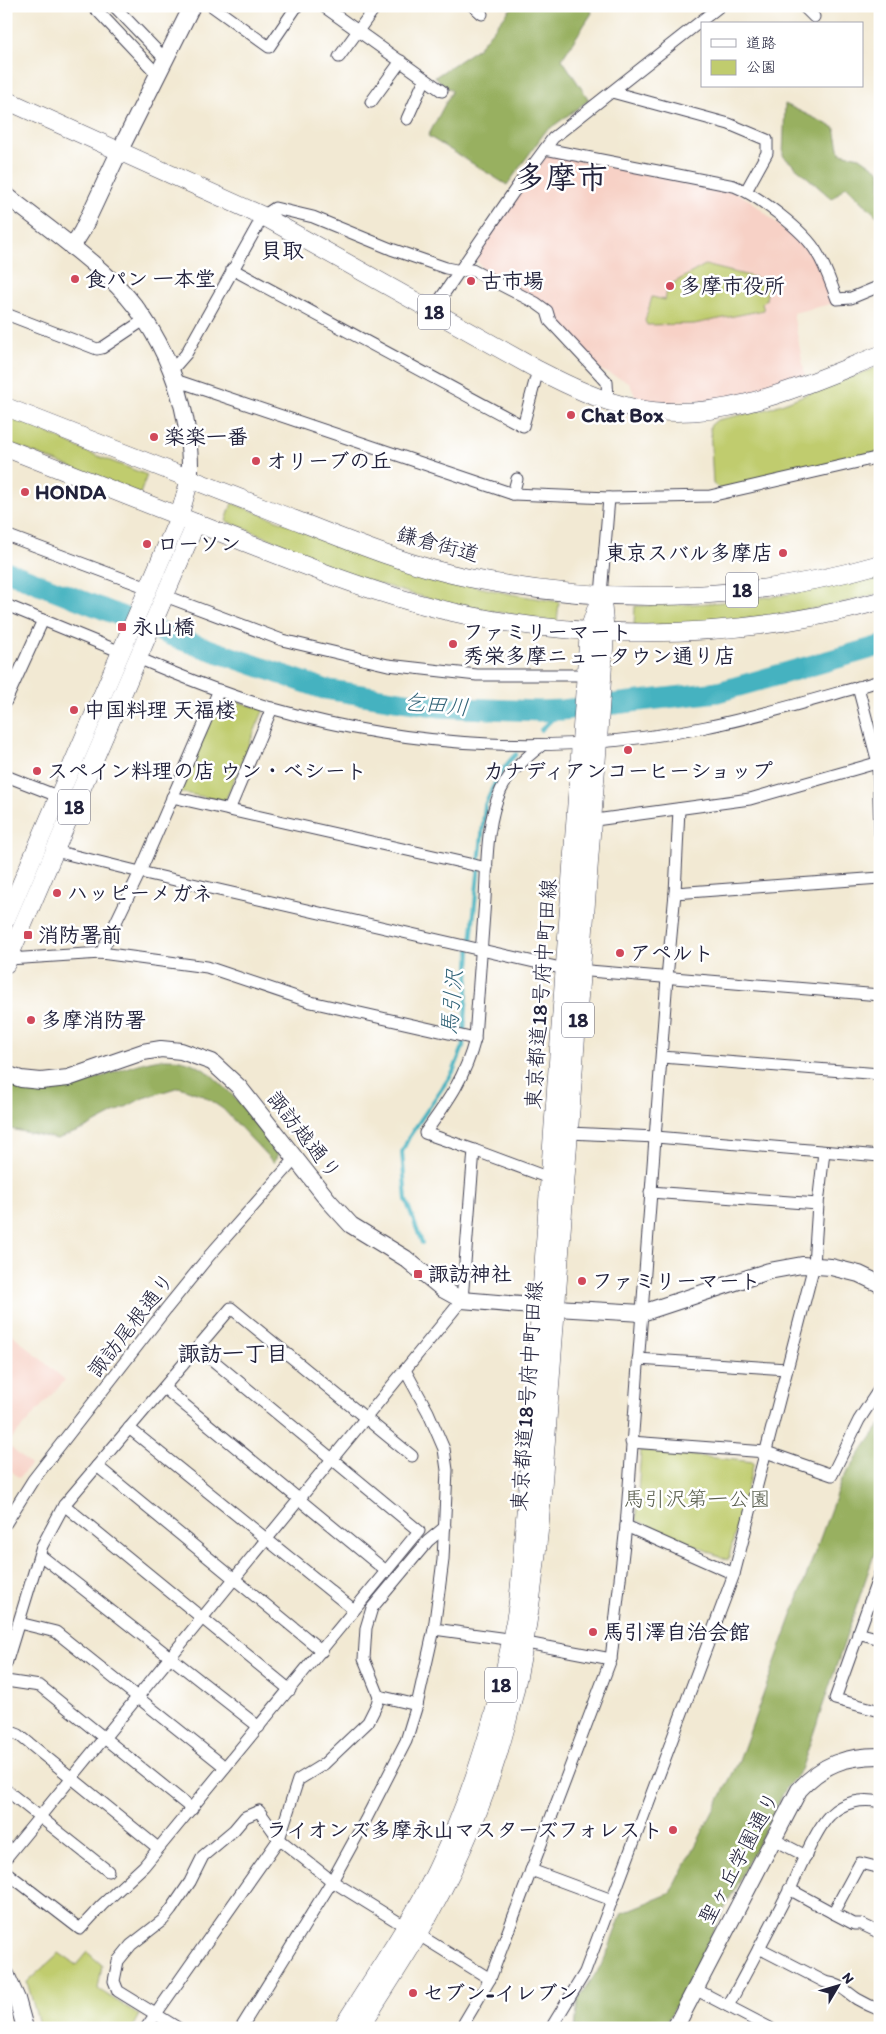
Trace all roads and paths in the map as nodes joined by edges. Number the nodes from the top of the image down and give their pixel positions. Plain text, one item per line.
1 (94, 6) edge
2 (114, 6) edge
3 (192, 6) edge
4 (212, 6) edge
5 (297, 6) edge
6 (323, 6) edge
7 (376, 6) edge
8 (720, 6) edge
9 (803, 6) edge
10 (814, 17) dead end
11 (358, 31) junction
12 (339, 57) dead end
13 (166, 60) junction
14 (401, 61) junction
15 (158, 76) junction
16 (425, 79) junction
17 (442, 91) dead end
18 (612, 92) junction
19 (6, 100) edge
20 (371, 102) dead end
21 (407, 119) dead end
22 (545, 149) junction
23 (119, 152) junction
24 (746, 191) junction
25 (8, 200) edge
26 (262, 216) junction
27 (72, 247) junction
28 (232, 269) junction
29 (460, 271) junction
30 (880, 286) edge
31 (432, 311) junction
32 (6, 314) edge
33 (144, 320) junction
34 (880, 355) edge
35 (538, 370) junction
36 (174, 375) junction
37 (608, 400) junction
38 (6, 408) edge
39 (6, 448) edge
40 (880, 457) edge
41 (190, 479) junction
42 (516, 479) dead end
43 (513, 494) junction
44 (609, 498) junction
45 (179, 517) junction
46 (196, 523) junction
47 (6, 535) edge
48 (880, 564) edge
49 (146, 594) junction
50 (601, 596) junction
51 (162, 601) junction
52 (880, 601) edge
53 (6, 605) edge
54 (43, 620) junction
55 (597, 632) junction
56 (123, 648) junction
57 (140, 654) junction
58 (594, 681) junction
59 (880, 681) edge
60 (858, 687) junction
61 (219, 690) junction
62 (8, 694) edge
63 (272, 708) junction
64 (590, 738) junction
65 (542, 745) junction
66 (879, 763) edge
67 (6, 776) edge
68 (59, 796) junction
69 (172, 798) junction
70 (76, 803) junction
71 (680, 809) junction
72 (229, 810) junction
73 (584, 822) junction
74 (880, 834) edge
75 (55, 851) junction
76 (485, 868) junction
77 (140, 872) junction
78 (880, 878) edge
79 (675, 893) junction
80 (6, 919) edge
81 (480, 949) junction
82 (101, 953) junction
83 (8, 961) edge
84 (573, 970) junction
85 (666, 978) junction
86 (880, 995) edge
87 (472, 1039) junction
88 (662, 1057) junction
89 (6, 1074) edge
90 (880, 1074) edge
91 (569, 1133) junction
92 (656, 1137) junction
93 (474, 1150) junction
94 (824, 1152) junction
95 (880, 1156) edge
96 (296, 1158) junction
97 (550, 1178) junction
98 (650, 1192) junction
99 (818, 1204) junction
100 (814, 1265) junction
101 (880, 1284) edge
102 (462, 1300) junction
103 (548, 1307) junction
104 (642, 1313) junction
105 (198, 1348) junction
106 (638, 1359) junction
107 (787, 1369) junction
108 (405, 1370) junction
109 (164, 1388) junction
110 (880, 1388) edge
111 (366, 1418) junction
112 (129, 1428) junction
113 (631, 1442) junction
114 (766, 1452) junction
115 (412, 1456) dead end
116 (332, 1458) junction
117 (97, 1466) junction
118 (299, 1498) junction
119 (64, 1505) junction
120 (6, 1523) edge
121 (626, 1526) junction
122 (445, 1528) junction
123 (267, 1538) junction
124 (40, 1555) junction
125 (386, 1570) junction
126 (880, 1573) edge
127 (734, 1574) junction
128 (234, 1578) junction
129 (354, 1610) junction
130 (201, 1618) junction
131 (18, 1622) junction
132 (434, 1629) junction
133 (858, 1633) junction
134 (880, 1639) edge
135 (518, 1642) junction
136 (322, 1651) junction
137 (170, 1656) junction
138 (610, 1658) junction
139 (6, 1664) edge
140 (6, 1680) edge
141 (290, 1690) junction
142 (379, 1696) junction
143 (138, 1697) junction
144 (416, 1705) junction
145 (880, 1712) edge
146 (259, 1726) junction
147 (6, 1730) edge
148 (104, 1737) junction
149 (880, 1756) edge
150 (225, 1767) junction
151 (71, 1777) junction
152 (6, 1790) edge
153 (880, 1802) edge
154 (192, 1808) junction
155 (40, 1818) junction
156 (280, 1839) junction
157 (773, 1839) junction
158 (158, 1848) junction
159 (806, 1856) junction
160 (6, 1858) edge
161 (880, 1868) edge
162 (531, 1870) junction
163 (108, 1871) dead end
164 (6, 1872) edge
165 (332, 1881) junction
166 (789, 1889) junction
167 (612, 1900) junction
168 (833, 1913) junction
169 (412, 1930) junction
170 (880, 1933) edge
171 (759, 1948) junction
172 (6, 1974) edge
173 (490, 1979) junction
174 (695, 1989) junction
175 (728, 2006) junction
176 (880, 2010) edge
177 (155, 2014) junction
178 (463, 2025) edge
179 (25, 2028) edge
180 (146, 2028) edge
181 (178, 2028) edge
182 (241, 2028) edge
183 (342, 2028) edge
184 (360, 2028) edge
185 (476, 2028) edge
186 (551, 2028) edge
187 (675, 2028) edge
188 (770, 2028) edge

1 - 15 street
2 - 13 street
3 - 13 street
4 - 5 street
6 - 11 street
7 - 11 street
8 - 18 street
9 - 10 street
11 - 12 street
11 - 14 street
13 - 15 street
14 - 16 street
14 - 20 street
15 - 23 street
16 - 17 street
16 - 21 street
18 - 22 street
18 - 24 street
19 - 23 main road, 18
22 - 24 street
22 - 29 street
23 - 26 main road, 18
23 - 27 street
24 - 30 street
25 - 27 street
26 - 28 street
26 - 29 street
26 - 31 main road, 18
27 - 33 street
28 - 35 street
28 - 36 street
29 - 31 street
29 - 37 street
31 - 35 main road, 18
32 - 33 street
33 - 36 street
34 - 37 main road, 18
35 - 37 main road, 18
36 - 41 street
36 - 43 street
38 - 41 main road, 鎌倉街道 / 18
39 - 45 main road, 18
40 - 44 street
41 - 45 main road, 18
41 - 46 main road
41 - 50 main road, 鎌倉街道 / 18
42 - 43 street
43 - 44 street
44 - 50 street
45 - 46 main road, 18
45 - 49 main road, 18
46 - 51 main road, 18
46 - 55 main road, 18
47 - 49 street
48 - 50 main road, 鎌倉街道 / 18
49 - 56 main road, 18
50 - 55 main road, 18
51 - 57 main road, 18
51 - 58 street
52 - 55 main road, 18
53 - 54 street
54 - 56 street
54 - 62 street
55 - 58 main road, 18
56 - 68 main road, 18
57 - 61 street
57 - 70 main road, 18
58 - 64 main road, 18
59 - 60 street
60 - 64 street
60 - 66 street
61 - 63 street
61 - 69 street
63 - 65 street
63 - 72 street
64 - 65 street
64 - 73 main road, 東京都道18号府中町田線 / 18
65 - 76 street
66 - 71 street
66 - 74 street
67 - 68 street
68 - 70 street
68 - 80 main road, 18
69 - 72 street
69 - 77 street
70 - 75 main road, 18
71 - 73 street
71 - 79 street
72 - 76 street
73 - 84 main road, 東京都道18号府中町田線 / 18
75 - 77 street
75 - 83 main road, 18
76 - 81 street
77 - 81 street
77 - 82 street
78 - 79 street
79 - 85 street
81 - 84 street
81 - 87 street
82 - 83 street
82 - 87 street
84 - 85 street
84 - 91 main road, 東京都道18号府中町田線 / 18
84 - 97 main road, 東京都道18号府中町田線 / 18
85 - 86 street
85 - 88 street
87 - 93 street
88 - 90 street
88 - 92 street
89 - 96 street, 諏訪越通り
91 - 92 street
91 - 103 main road, 東京都道18号府中町田線 / 18
92 - 94 street
92 - 98 street
93 - 97 street
93 - 102 street
94 - 95 street
94 - 99 street
96 - 102 street, 諏訪越通り
96 - 120 street, 諏訪尾根通り
97 - 103 main road, 東京都道18号府中町田線 / 18
98 - 99 street
98 - 104 street
99 - 100 street
100 - 101 street
100 - 104 street
100 - 107 street
102 - 103 street, 諏訪越通り
102 - 108 street
103 - 104 street, 諏訪越通り
103 - 135 main road, 東京都道18号府中町田線 / 18
104 - 106 street
105 - 109 street
105 - 111 street
105 - 116 street
106 - 107 street
106 - 113 street
107 - 114 street
108 - 111 street
108 - 122 street
109 - 112 street
109 - 118 street
110 - 114 street
111 - 115 street
111 - 116 street
112 - 117 street
112 - 123 street
113 - 114 street
113 - 121 street
114 - 127 street
116 - 118 street
116 - 125 street
117 - 119 street
117 - 128 street
118 - 123 street
118 - 125 street
119 - 124 street
119 - 130 street
121 - 127 street
121 - 138 street
122 - 132 street
122 - 142 street
123 - 128 street
123 - 129 street
124 - 131 street
124 - 137 street
125 - 129 street
126 - 133 street
127 - 167 street
128 - 130 street
128 - 136 street
129 - 136 street
130 - 137 street
130 - 141 street
131 - 139 street
131 - 143 street
132 - 135 street
132 - 144 street
133 - 134 street
133 - 145 street
135 - 138 street
135 - 169 main road, 東京都道18号府中町田線 / 18
136 - 141 street
137 - 143 street
137 - 146 street
138 - 162 street
140 - 148 street
141 - 146 street
142 - 144 street
142 - 156 street
143 - 148 street
143 - 150 street
144 - 165 street
146 - 150 street
147 - 151 street
148 - 151 street
148 - 154 street
149 - 157 street, 聖ヶ丘学園通り
150 - 154 street
151 - 155 street
151 - 158 street
152 - 155 street
153 - 159 street
154 - 158 street
155 - 160 street
155 - 163 street
156 - 165 street
156 - 177 street
156 - 177 street
157 - 159 street
157 - 174 street, 聖ヶ丘学園通り
158 - 164 street
159 - 166 street
161 - 168 street
162 - 167 street
162 - 173 street
165 - 169 street
165 - 182 street
166 - 168 street
166 - 171 street
167 - 186 street
168 - 170 street
169 - 173 street
169 - 183 main road, 東京都道18号府中町田線 / 18
169 - 184 main road, 東京都道18号府中町田線 / 18
171 - 175 street
171 - 176 street
172 - 179 street
173 - 178 street
174 - 175 street
174 - 187 street, 聖ヶ丘学園通り
175 - 188 street
177 - 180 street
177 - 181 street
178 - 185 street

